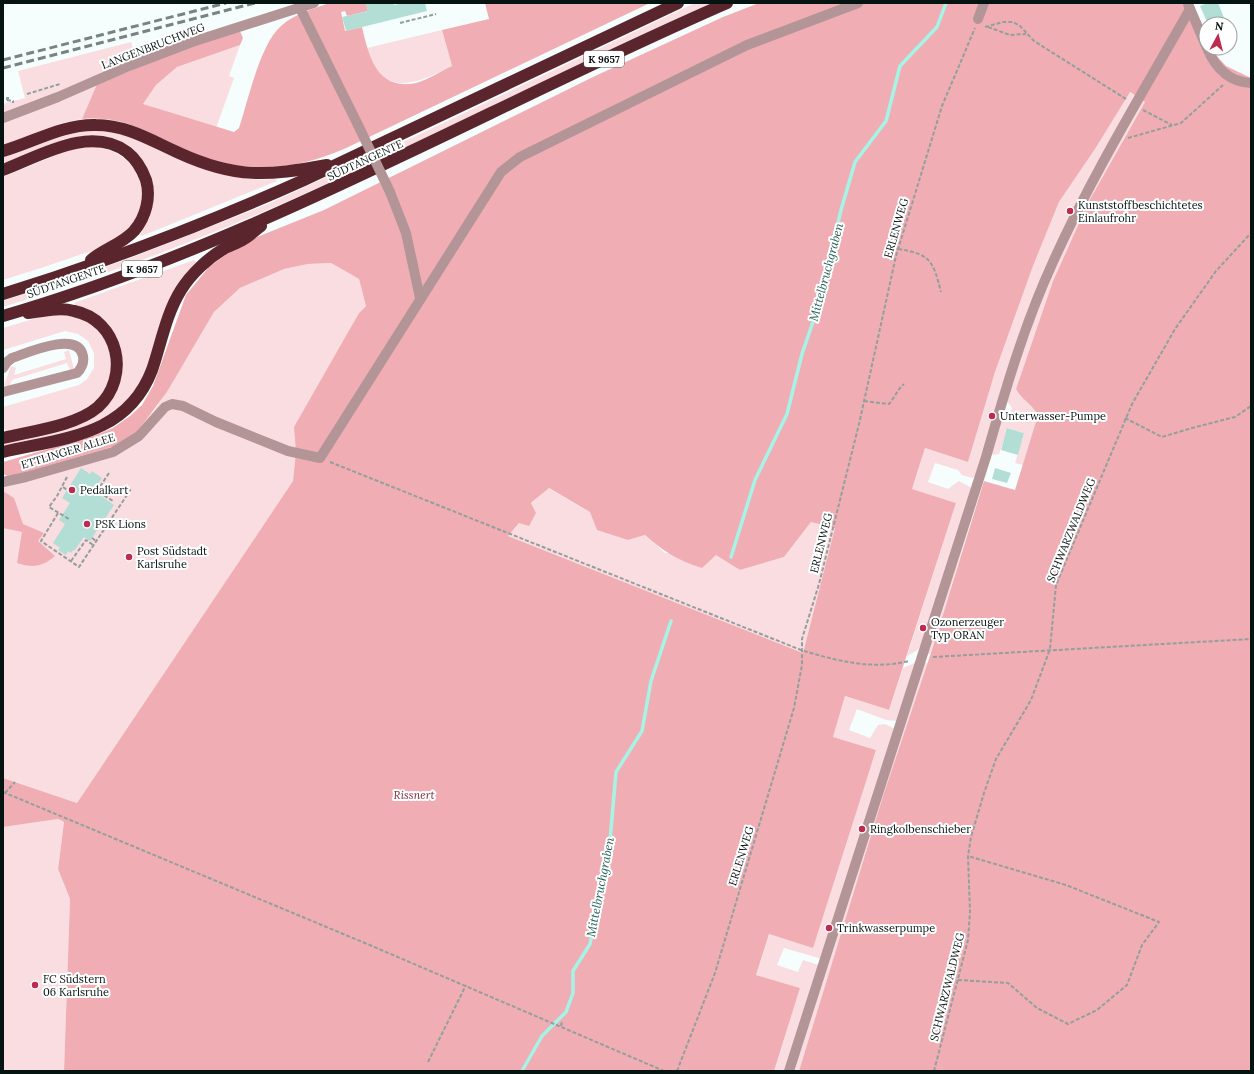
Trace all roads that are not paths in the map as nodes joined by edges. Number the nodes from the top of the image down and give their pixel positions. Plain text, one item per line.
1 (314, 3) edge
2 (678, 3) edge
3 (727, 3) edge
4 (858, 3) edge
5 (984, 3) edge
6 (1188, 6) edge
7 (300, 8) junction
8 (978, 18) road end
9 (1198, 29) edge
10 (1211, 56) edge
11 (1251, 83) edge
12 (3, 118) edge
13 (3, 151) edge
14 (342, 162) junction
15 (3, 170) edge
16 (273, 216) junction
17 (82, 268) junction
18 (3, 294) edge
19 (420, 298) junction
20 (5, 315) edge
21 (3, 368) edge
22 (3, 392) edge
23 (3, 438) edge
24 (3, 452) edge
25 (3, 482) edge
26 (789, 1071) edge

1 - 7 lane, LANGENBRUCHWEG
2 - 14 highway, SÜDTANGENTE / K 9657
3 - 16 highway, SÜDTANGENTE / K 9657
4 - 19 lane
5 - 8 lane
6 - 9 lane
6 - 26 lane
7 - 12 lane, LANGENBRUCHWEG
7 - 19 lane, bridge
10 - 11 lane
13 - 14 highway
14 - 17 highway, SÜDTANGENTE / K 9657
15 - 17 highway
16 - 20 highway, SÜDTANGENTE / K 9657
16 - 24 highway
17 - 18 highway, SÜDTANGENTE / K 9657
19 - 25 lane, ETTLINGER ALLEE
20 - 23 highway
21 - 22 lane

